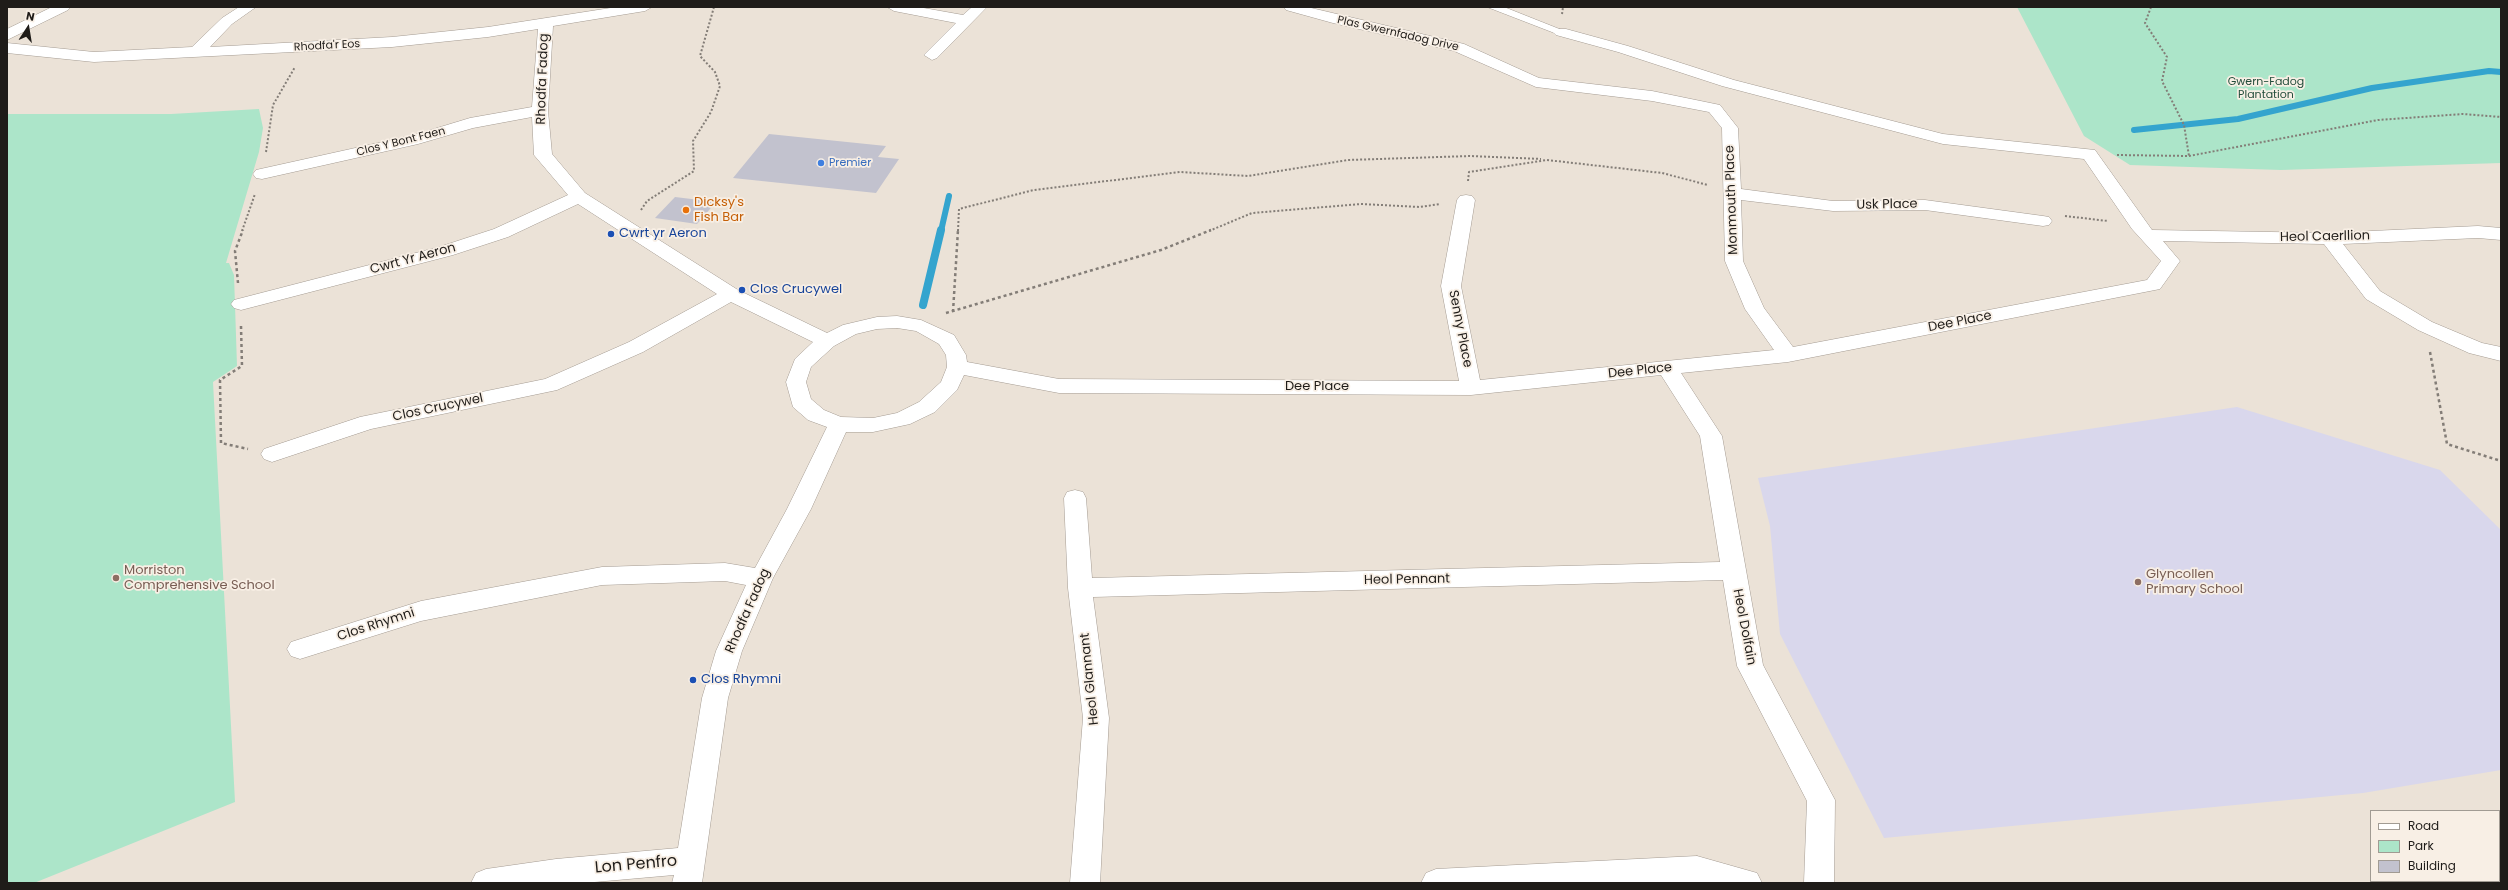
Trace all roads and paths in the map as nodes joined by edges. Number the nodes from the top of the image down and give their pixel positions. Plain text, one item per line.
1 (63, 7) edge
2 (249, 7) edge
3 (645, 7) edge
4 (714, 7) edge
5 (894, 7) edge
6 (980, 7) edge
7 (1291, 7) edge
8 (1493, 7) edge
9 (2151, 7) edge
10 (965, 20) junction
11 (546, 22) junction
12 (1561, 32) joint
13 (7, 35) edge
14 (308, 47) junction
15 (7, 48) edge
16 (196, 52) junction
17 (932, 55) dead end
18 (1714, 108) joint
19 (540, 111) junction
20 (2501, 117) edge
21 (2088, 154) junction
22 (2189, 156) junction
23 (1547, 160) junction
24 (262, 174) junction
25 (1731, 193) junction
26 (579, 197) junction
27 (1466, 200) junction
28 (2043, 221) joint
29 (628, 229) junction
30 (2143, 230) junction
31 (2501, 234) edge
32 (2329, 239) junction
33 (731, 294) junction
34 (241, 304) junction
35 (953, 312) junction
36 (897, 322) junction
37 (2424, 326) junction
38 (827, 340) junction
39 (2501, 354) edge
40 (1788, 355) junction
41 (957, 367) junction
42 (1667, 368) junction
43 (1471, 388) junction
44 (839, 424) junction
45 (272, 454) joint
46 (2501, 461) edge
47 (1075, 498) dead end
48 (1734, 572) junction
49 (762, 578) junction
50 (1080, 588) junction
51 (300, 649) dead end
52 (689, 872) edge
53 (486, 883) edge
54 (1085, 883) edge
55 (1436, 883) edge
56 (1746, 883) edge
57 (1819, 883) edge

1 - 13 street
2 - 16 street
3 - 11 street, Rhodfa'r Eos
4 - 29 path
5 - 10 street
6 - 10 street
7 - 18 street, Plas Gwernfadog Drive
8 - 12 lane
9 - 22 path
10 - 17 street
11 - 14 street, Rhodfa'r Eos
11 - 19 street, Rhodfa Fadog
12 - 21 street
14 - 16 street, Rhodfa'r Eos
14 - 24 path
15 - 16 street, Rhodfa'r Eos
18 - 25 street, Monmouth Place
19 - 24 street, Clos Y Bont Faen
19 - 26 street, Rhodfa Fadog
20 - 22 path
21 - 22 path
21 - 30 street, Dee Place
23 - 25 path
23 - 27 path
23 - 35 path
24 - 34 path
25 - 28 street, Usk Place
25 - 40 street, Monmouth Place
26 - 29 street, Rhodfa Fadog
26 - 34 street, Cwrt Yr Aeron
27 - 35 path
27 - 43 street, Senny Place
28 - 30 path
29 - 33 street, Rhodfa Fadog
30 - 32 street, Heol Caerllion
30 - 40 street, Dee Place
31 - 32 street, Heol Caerllion
32 - 37 street
33 - 38 street, Rhodfa Fadog
33 - 45 street, Clos Crucywel
34 - 45 path
35 - 36 path
36 - 38 street
36 - 41 street
37 - 39 street
37 - 46 path
38 - 44 street
40 - 42 street, Dee Place
41 - 43 street, Dee Place
41 - 44 street
42 - 43 street, Dee Place
42 - 48 street, Heol Dolfain
44 - 49 street, Rhodfa Fadog
47 - 50 street, Heol Glannant
48 - 50 street, Heol Pennant
48 - 57 street, Heol Dolfain
49 - 51 street, Clos Rhymni
49 - 52 street, Rhodfa Fadog
50 - 54 street, Heol Glannant
52 - 53 street, Lon Penfro
55 - 56 street

